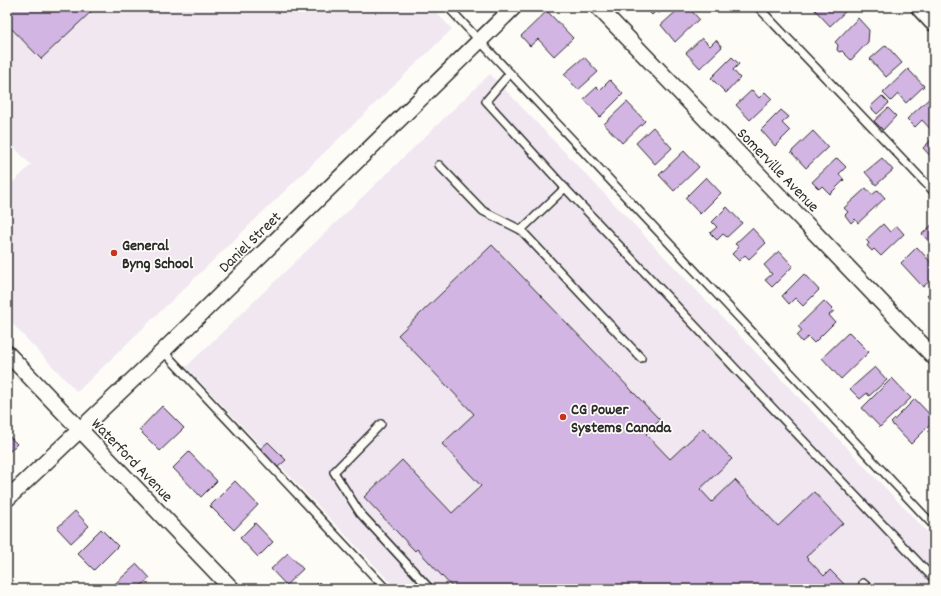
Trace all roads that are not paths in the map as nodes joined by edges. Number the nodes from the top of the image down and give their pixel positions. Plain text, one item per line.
1 (448, 7) edge
2 (514, 7) edge
3 (598, 7) edge
4 (758, 7) edge
5 (922, 7) edge
6 (934, 20) edge
7 (480, 40) junction
8 (510, 73) junction
9 (439, 165) dead end
10 (565, 188) junction
11 (934, 192) edge
12 (521, 230) junction
13 (163, 351) junction
14 (7, 354) edge
15 (934, 357) edge
16 (641, 358) dead end
17 (381, 424) dead end
18 (80, 429) junction
19 (7, 499) edge
20 (934, 526) edge
21 (934, 579) edge
22 (864, 583) dead end
23 (232, 589) edge
24 (386, 589) edge
25 (430, 589) edge
26 (870, 589) edge

1 - 7 lane
2 - 7 street, Daniel Street
3 - 15 street, Somerville Avenue
4 - 11 lane
5 - 6 street
7 - 8 lane
7 - 13 street, Daniel Street
8 - 10 lane
8 - 20 lane
9 - 12 lane
10 - 12 lane
10 - 21 lane
12 - 16 lane
13 - 18 street, Daniel Street
13 - 24 lane
14 - 18 street, Waterford Avenue
17 - 25 lane
18 - 19 street, Daniel Street
18 - 23 street, Waterford Avenue
22 - 26 lane

